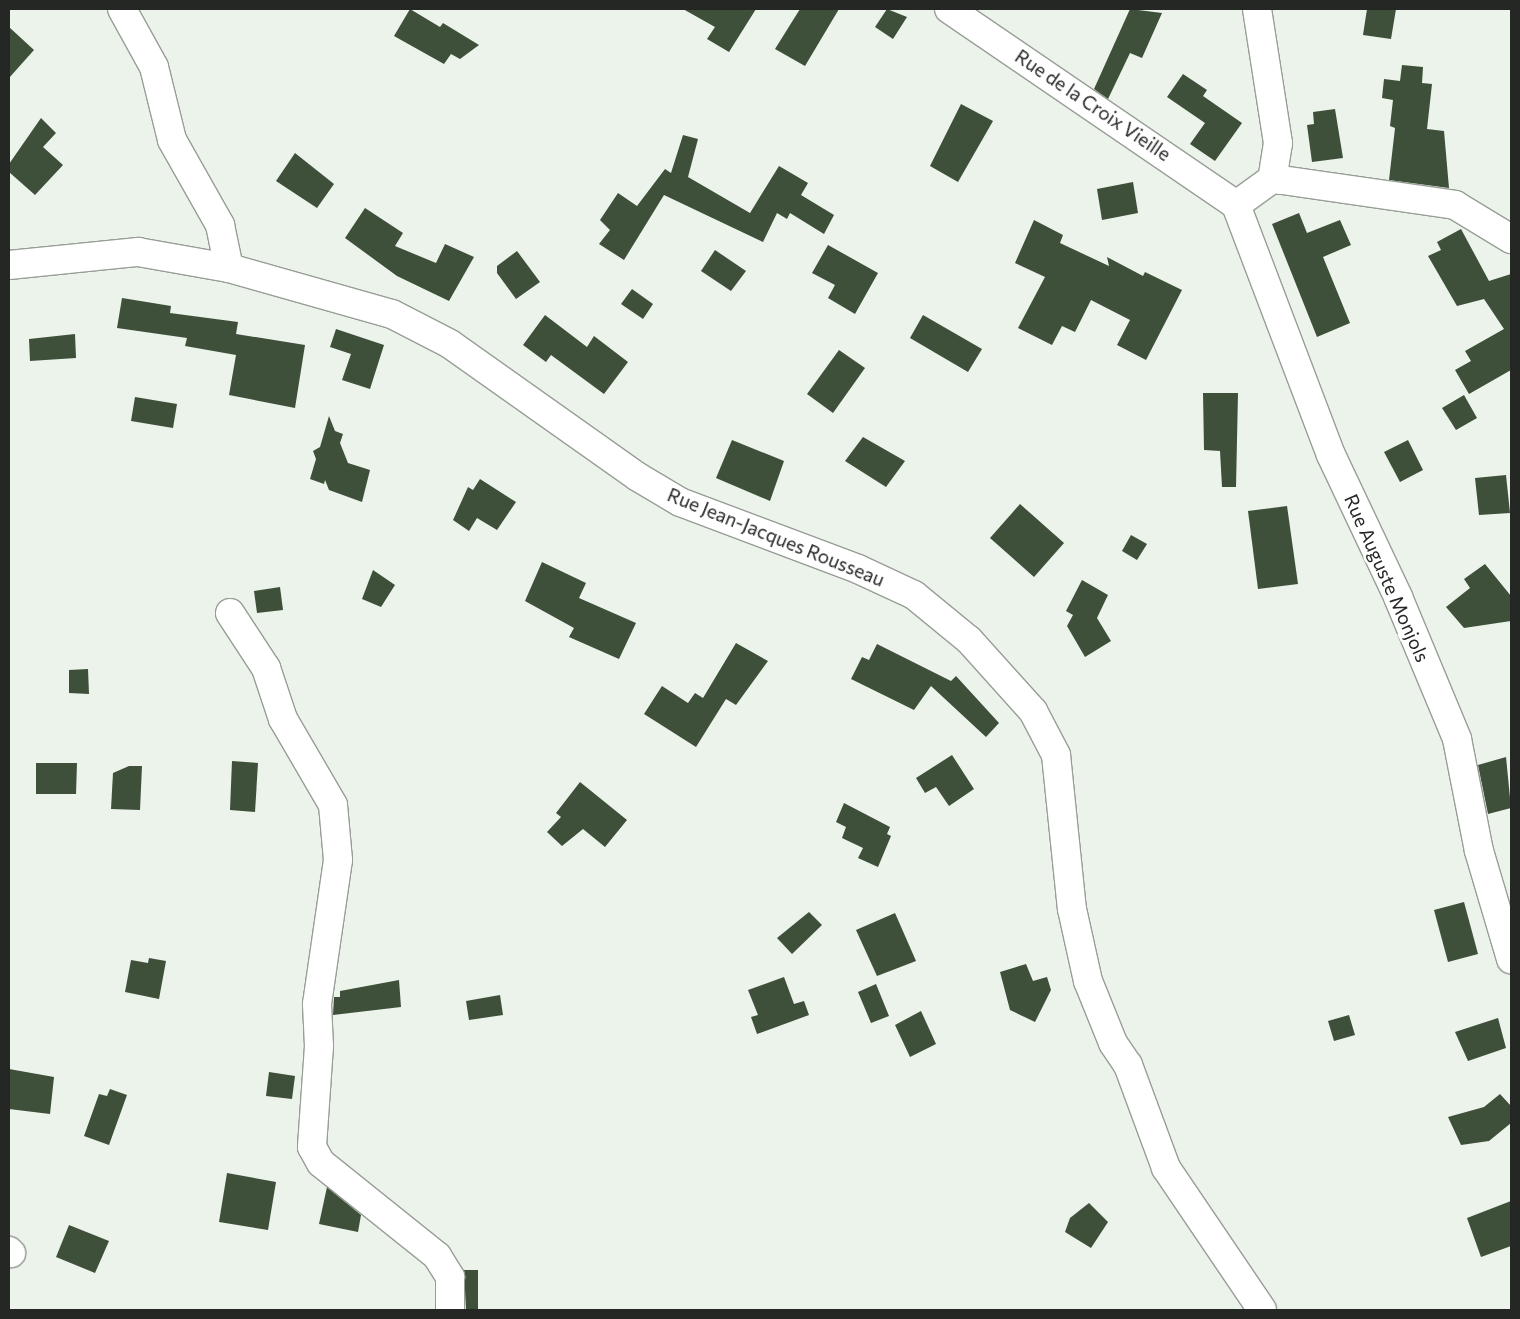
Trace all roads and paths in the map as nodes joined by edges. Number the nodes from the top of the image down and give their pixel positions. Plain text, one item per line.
1 (122, 9) edge
2 (949, 9) edge
3 (1257, 9) edge
4 (1272, 179) junction
5 (1236, 205) junction
6 (1511, 239) edge
7 (9, 265) edge
8 (229, 268) junction
9 (230, 612) dead end
10 (1511, 959) edge
11 (450, 1310) edge
12 (1262, 1310) edge

1 - 8 street
2 - 5 street, Rue de la Croix Vieille
3 - 4 street
4 - 5 street
4 - 6 street
5 - 10 street, Rue Auguste Monjols
7 - 8 street, Rue Jean-Jacques Rousseau
8 - 12 street, Rue Jean-Jacques Rousseau
9 - 11 street

